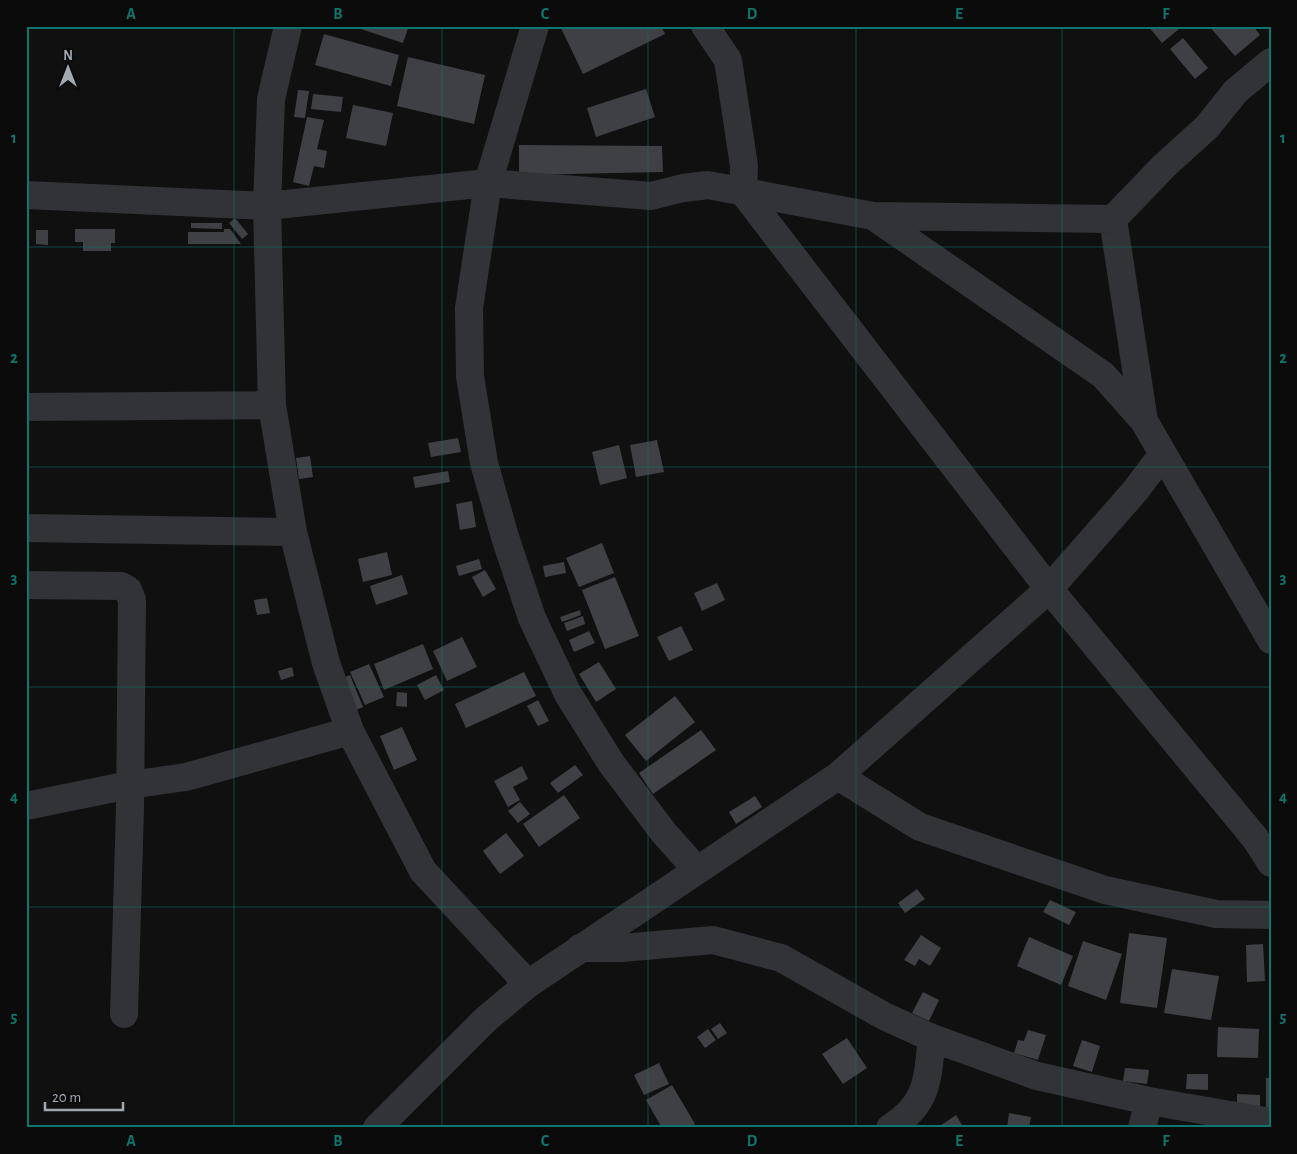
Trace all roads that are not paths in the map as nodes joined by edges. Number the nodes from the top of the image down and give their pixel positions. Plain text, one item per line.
1 (288, 26) edge
2 (535, 26) edge
3 (705, 26) edge
4 (1271, 62) edge
5 (488, 183) junction
6 (743, 192) junction
7 (26, 195) edge
8 (267, 206) junction
9 (874, 216) junction
10 (1113, 219) junction
11 (272, 404) junction
12 (26, 407) edge
13 (1144, 421) junction
14 (1163, 454) junction
15 (26, 528) edge
16 (293, 532) junction
17 (26, 586) edge
18 (1049, 588) junction
19 (1271, 640) edge
20 (350, 731) junction
21 (838, 776) junction
22 (129, 785) junction
23 (26, 806) edge
24 (1271, 863) edge
25 (697, 870) junction
26 (1271, 914) edge
27 (580, 948) junction
28 (528, 984) junction
29 (124, 1014) dead end
30 (932, 1038) junction
31 (1149, 1101) junction
32 (1271, 1122) edge
33 (377, 1128) edge
34 (890, 1128) edge
35 (1142, 1128) edge

1 - 8 street
2 - 5 street
3 - 6 street
4 - 10 street
5 - 6 street
5 - 8 street
5 - 25 street
6 - 9 street
6 - 18 street
7 - 8 street
8 - 11 street
9 - 10 street
9 - 13 street
10 - 13 street
11 - 12 street
11 - 16 street
13 - 14 street
14 - 18 street
14 - 19 street
15 - 16 street
16 - 20 street
17 - 22 street
18 - 21 street
18 - 24 street
20 - 22 street
20 - 28 street
21 - 25 street
21 - 26 street
22 - 23 street
22 - 29 street
25 - 27 street
27 - 28 street
27 - 30 street
28 - 33 street
30 - 31 street
30 - 34 street
31 - 32 street
31 - 35 street

